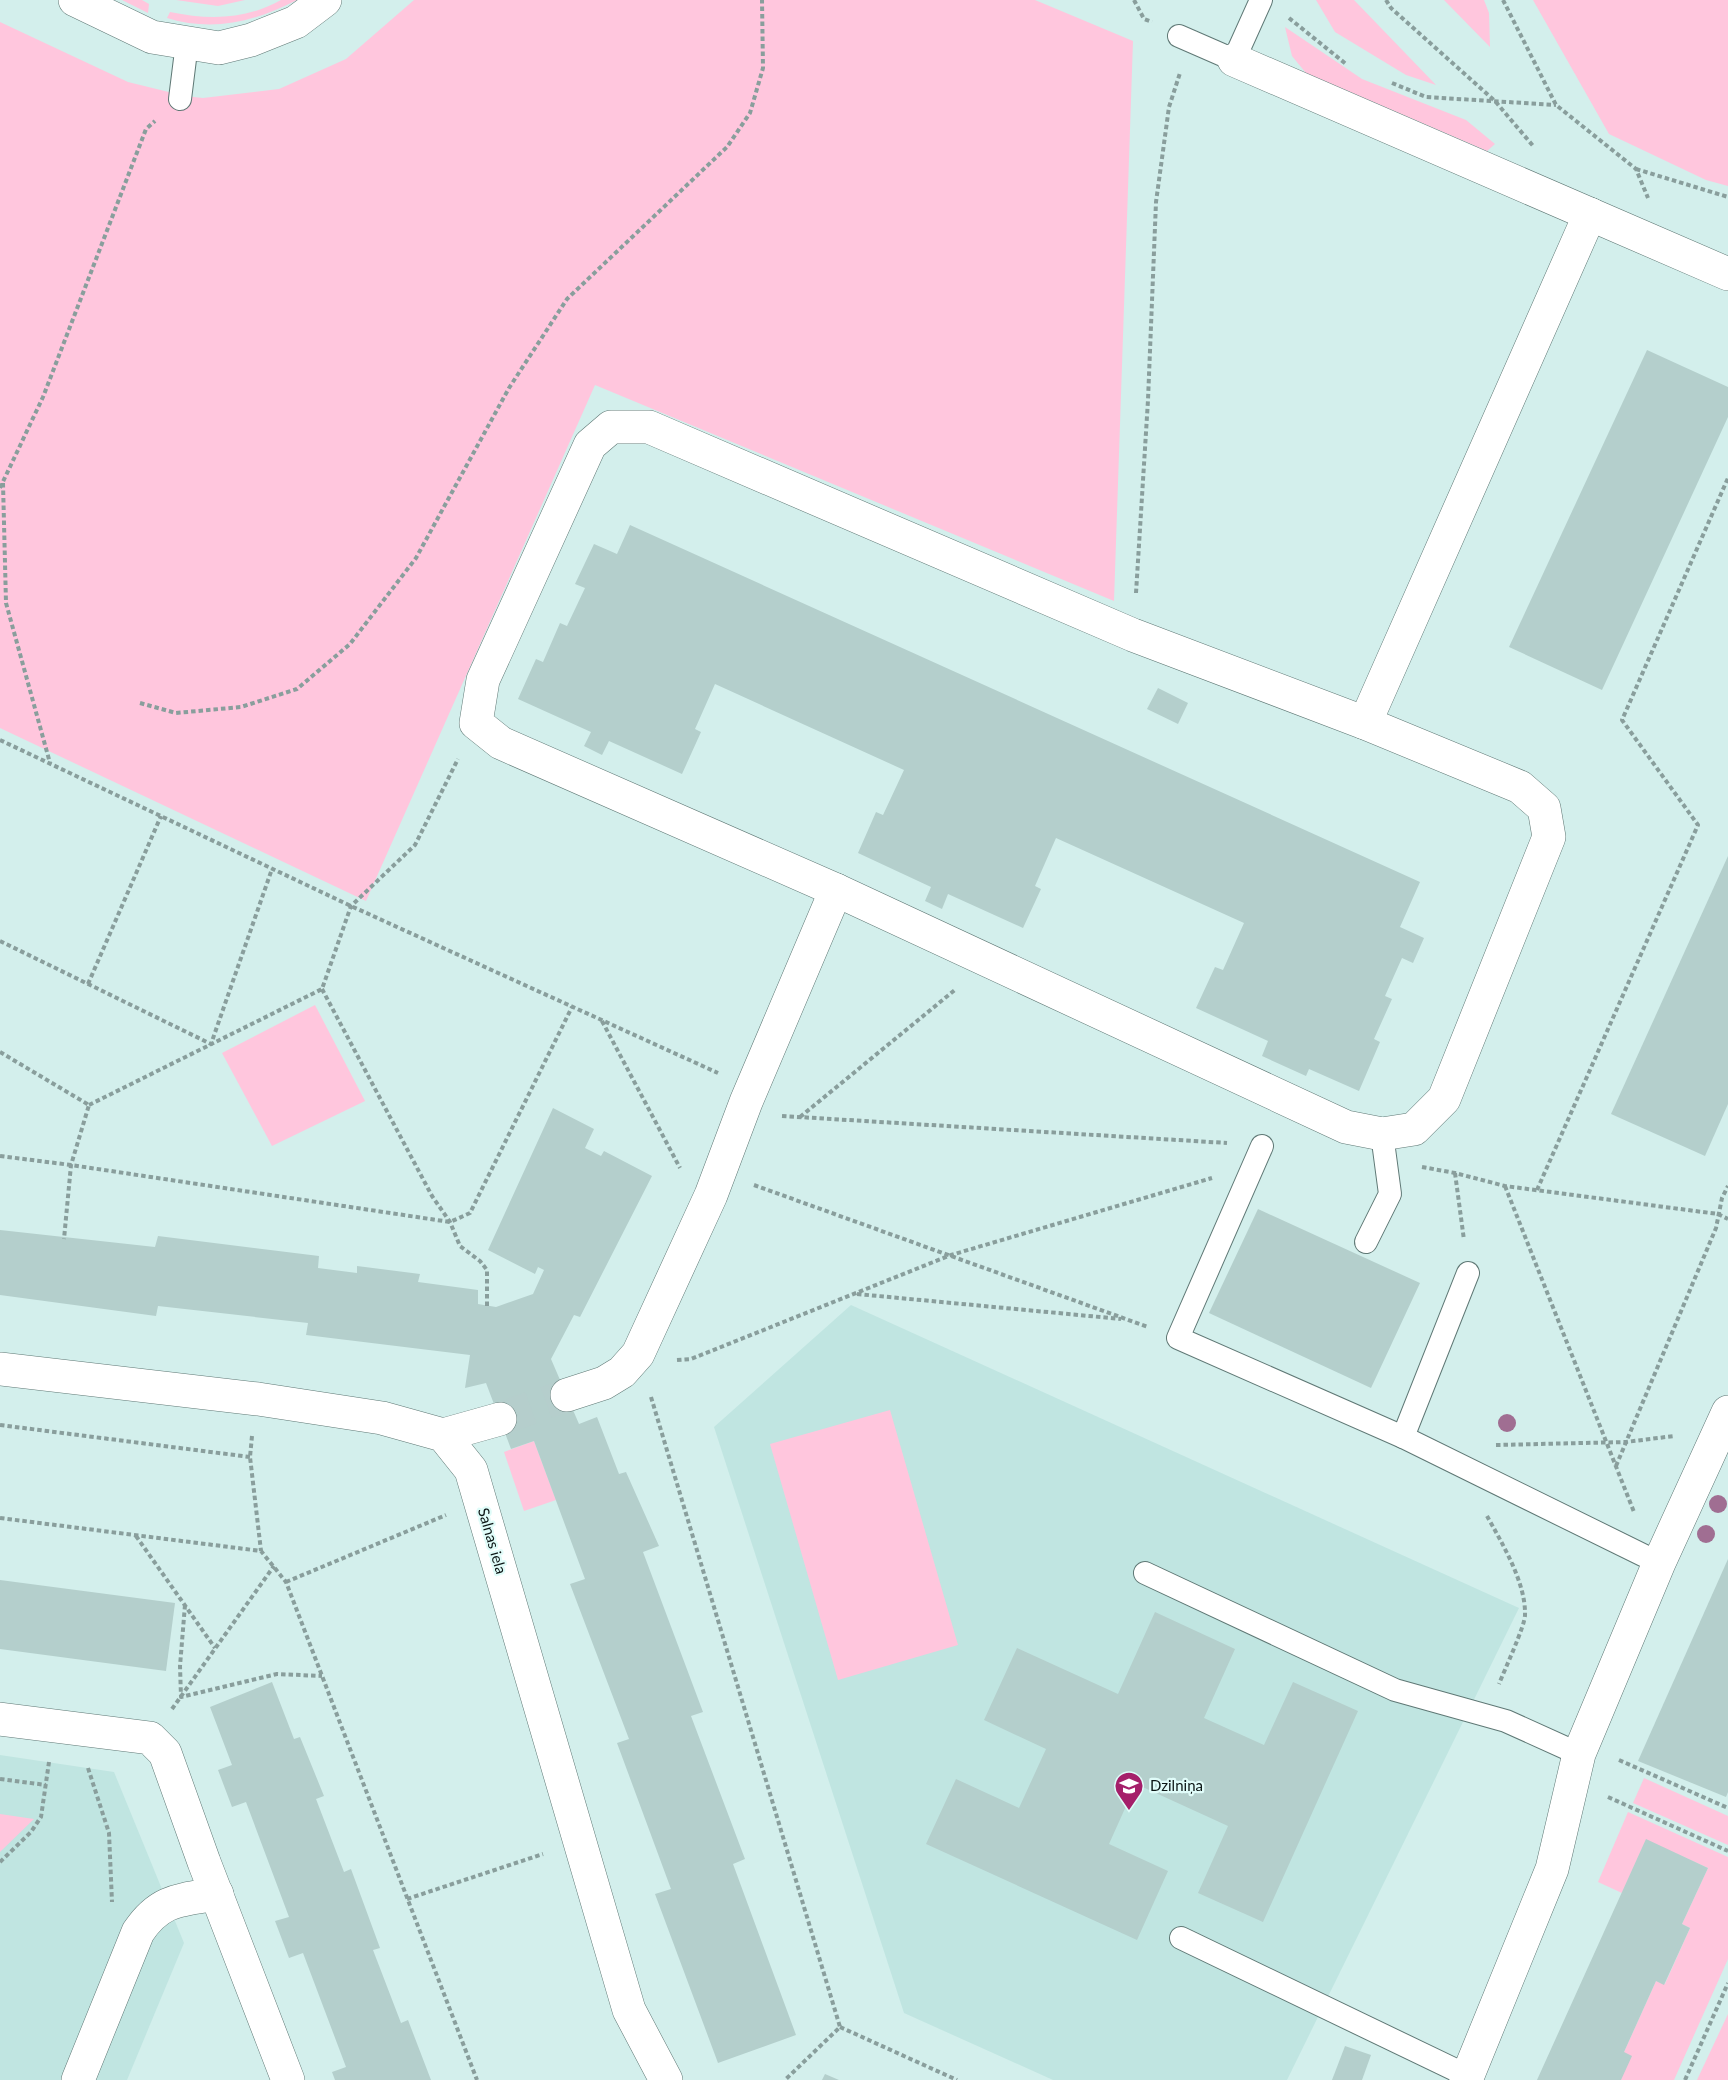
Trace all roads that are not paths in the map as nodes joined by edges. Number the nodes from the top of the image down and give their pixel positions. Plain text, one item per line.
1 (75, 0) edge
2 (325, 0) edge
3 (1261, 0) edge
4 (1188, 39) road end
5 (188, 43) junction
6 (1234, 60) junction
7 (180, 99) road end
8 (1590, 214) junction
9 (1728, 274) edge
10 (1365, 723) junction
11 (836, 890) junction
12 (1382, 1134) junction
13 (1262, 1146) dead end
14 (1366, 1242) dead end
15 (1468, 1273) road end
16 (0, 1369) edge
17 (567, 1395) tunnel mouth
18 (500, 1419) tunnel mouth
19 (1724, 1421) edge
20 (443, 1435) junction
21 (1403, 1437) junction
22 (1659, 1563) junction
23 (1145, 1574) dead end
24 (0, 1719) edge
25 (1579, 1754) junction
26 (217, 1894) junction
27 (1181, 1938) dead end
28 (1467, 2078) edge
29 (78, 2080) edge
30 (288, 2080) edge
31 (666, 2080) edge

1 - 5 street
2 - 5 street
3 - 6 lane
4 - 6 lane
5 - 7 lane
6 - 8 street
8 - 9 street
8 - 10 street
10 - 11 street
10 - 12 street
11 - 12 street
11 - 17 street
12 - 14 lane
13 - 21 lane
15 - 21 lane
16 - 20 street
18 - 20 street
19 - 22 street
20 - 31 street, Salnas iela
21 - 22 lane
22 - 25 street
23 - 25 lane
24 - 26 street
25 - 28 street
26 - 29 street
26 - 30 street
27 - 28 lane

